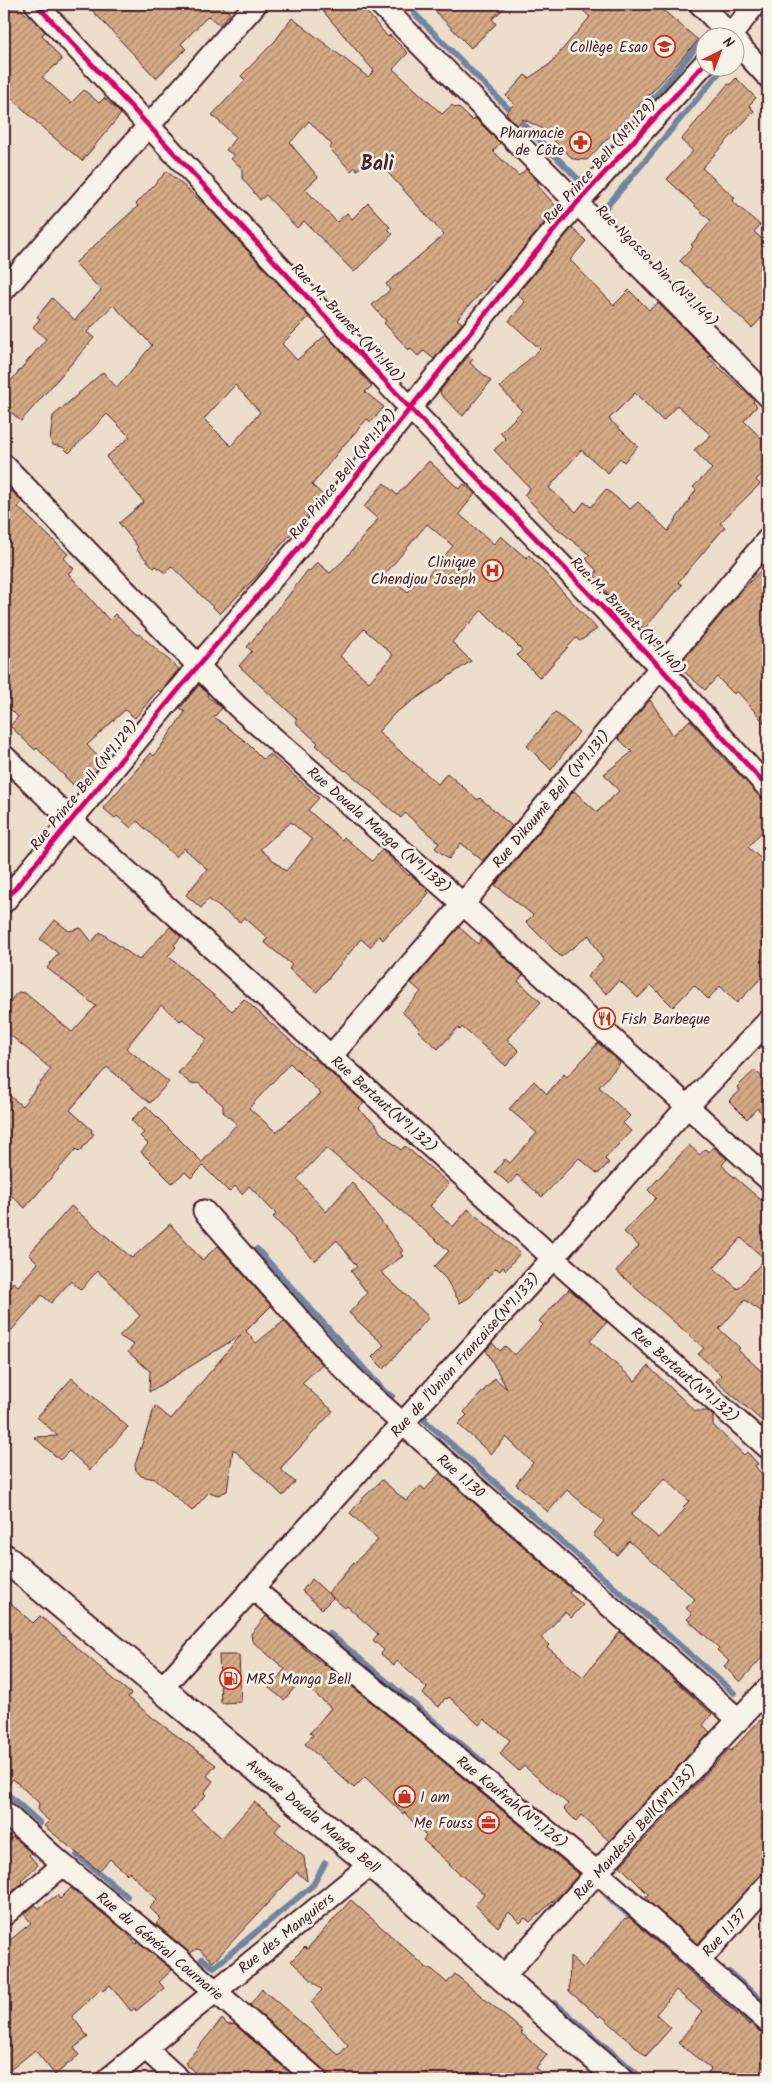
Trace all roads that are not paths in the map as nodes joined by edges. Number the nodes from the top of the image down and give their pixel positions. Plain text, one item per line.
1 (36, 4) edge
2 (256, 4) edge
3 (380, 4) edge
4 (700, 4) edge
5 (755, 4) edge
6 (723, 28) edge
7 (739, 28) edge
8 (744, 51) edge
9 (694, 75) edge
10 (768, 77) edge
11 (148, 126) junction
12 (577, 203) junction
13 (4, 290) edge
14 (768, 396) edge
15 (411, 409) junction
16 (4, 465) edge
17 (768, 539) edge
18 (198, 666) junction
19 (660, 667) junction
20 (4, 756) edge
21 (768, 788) edge
22 (71, 820) junction
23 (4, 902) edge
24 (463, 904) junction
25 (768, 1021) edge
26 (331, 1056) junction
27 (687, 1107) junction
28 (768, 1179) edge
29 (204, 1211) dead end
30 (553, 1258) junction
31 (402, 1424) junction
32 (768, 1448) edge
33 (4, 1556) edge
34 (252, 1588) junction
35 (768, 1688) edge
36 (161, 1689) junction
37 (739, 1720) junction
38 (4, 1812) edge
39 (371, 1864) junction
40 (63, 1865) junction
41 (598, 1872) junction
42 (768, 1884) edge
43 (4, 1915) edge
44 (699, 1961) junction
45 (503, 1977) junction
46 (214, 1991) junction
47 (768, 2022) edge
48 (145, 2048) junction
49 (108, 2079) edge
50 (179, 2079) edge
51 (316, 2079) edge
52 (620, 2079) edge

1 - 11 street, Rue M. Brunet (N°1.140)
2 - 11 street
3 - 12 street, Rue Ngosso Din (N°1.144)
4 - 6 street
5 - 7 street
8 - 10 street
9 - 12 street, Rue Prince Bell (N°1.129)
11 - 13 street
11 - 15 street, Rue M. Brunet (N°1.140)
12 - 14 street, Rue Ngosso Din (N°1.144)
12 - 15 street, Rue Prince Bell (N°1.129)
15 - 18 street, Rue Prince Bell (N°1.129)
15 - 19 street, Rue M. Brunet (N°1.140)
16 - 18 street, Rue Douala Manga (N°1.138)
17 - 19 street, Rue Dikoumè Bell (N°1.131)
18 - 22 street, Rue Prince Bell (N°1.129)
18 - 24 street, Rue Douala Manga (N°1.138)
19 - 21 street, Rue M. Brunet (N°1.140)
19 - 24 street, Rue Dikoumè Bell (N°1.131)
20 - 22 street, Rue Bertaut(N°1.132)
22 - 23 street, Rue Prince Bell (N°1.129)
22 - 26 street, Rue Bertaut(N°1.132)
24 - 26 street, Rue Dikoumè Bell (N°1.131)
24 - 27 street, Rue Douala Manga (N°1.138)
25 - 27 street, Rue de l'Union Francaise(N°1.133)
26 - 30 street, Rue Bertaut(N°1.132)
27 - 28 street, Rue Douala Manga (N°1.138)
27 - 30 street, Rue de l'Union Francaise(N°1.133)
29 - 31 street, Rue 1.130
30 - 31 street, Rue de l'Union Francaise(N°1.133)
30 - 32 street, Rue Bertaut(N°1.132)
31 - 34 street, Rue de l'Union Francaise(N°1.133)
31 - 37 street, Rue 1.130
33 - 36 street, Avenue Douala Manga Bell
34 - 36 street, Rue de l'Union Francaise(N°1.133)
34 - 41 street, Rue Koufrah(N°1.126)
35 - 37 street, Rue Mandessi Bell(N°1.135)
36 - 39 street, Avenue Douala Manga Bell
37 - 41 street, Rue Mandessi Bell(N°1.135)
38 - 40 street, Rue du Général Cournarie
39 - 45 street, Avenue Douala Manga Bell
39 - 46 street, Rue des Manguiers
40 - 43 street
40 - 46 street, Rue du Général Cournarie
41 - 44 street, Rue Koufrah(N°1.126)
41 - 45 street, Rue Mandessi Bell(N°1.135)
42 - 44 street, Rue 1.137
44 - 47 street, Rue Koufrah(N°1.126)
45 - 52 street, Avenue Douala Manga Bell
46 - 48 street, Rue des Manguiers
46 - 51 street, Rue du Général Cournarie
48 - 49 street, Rue des Manguiers
48 - 50 street

